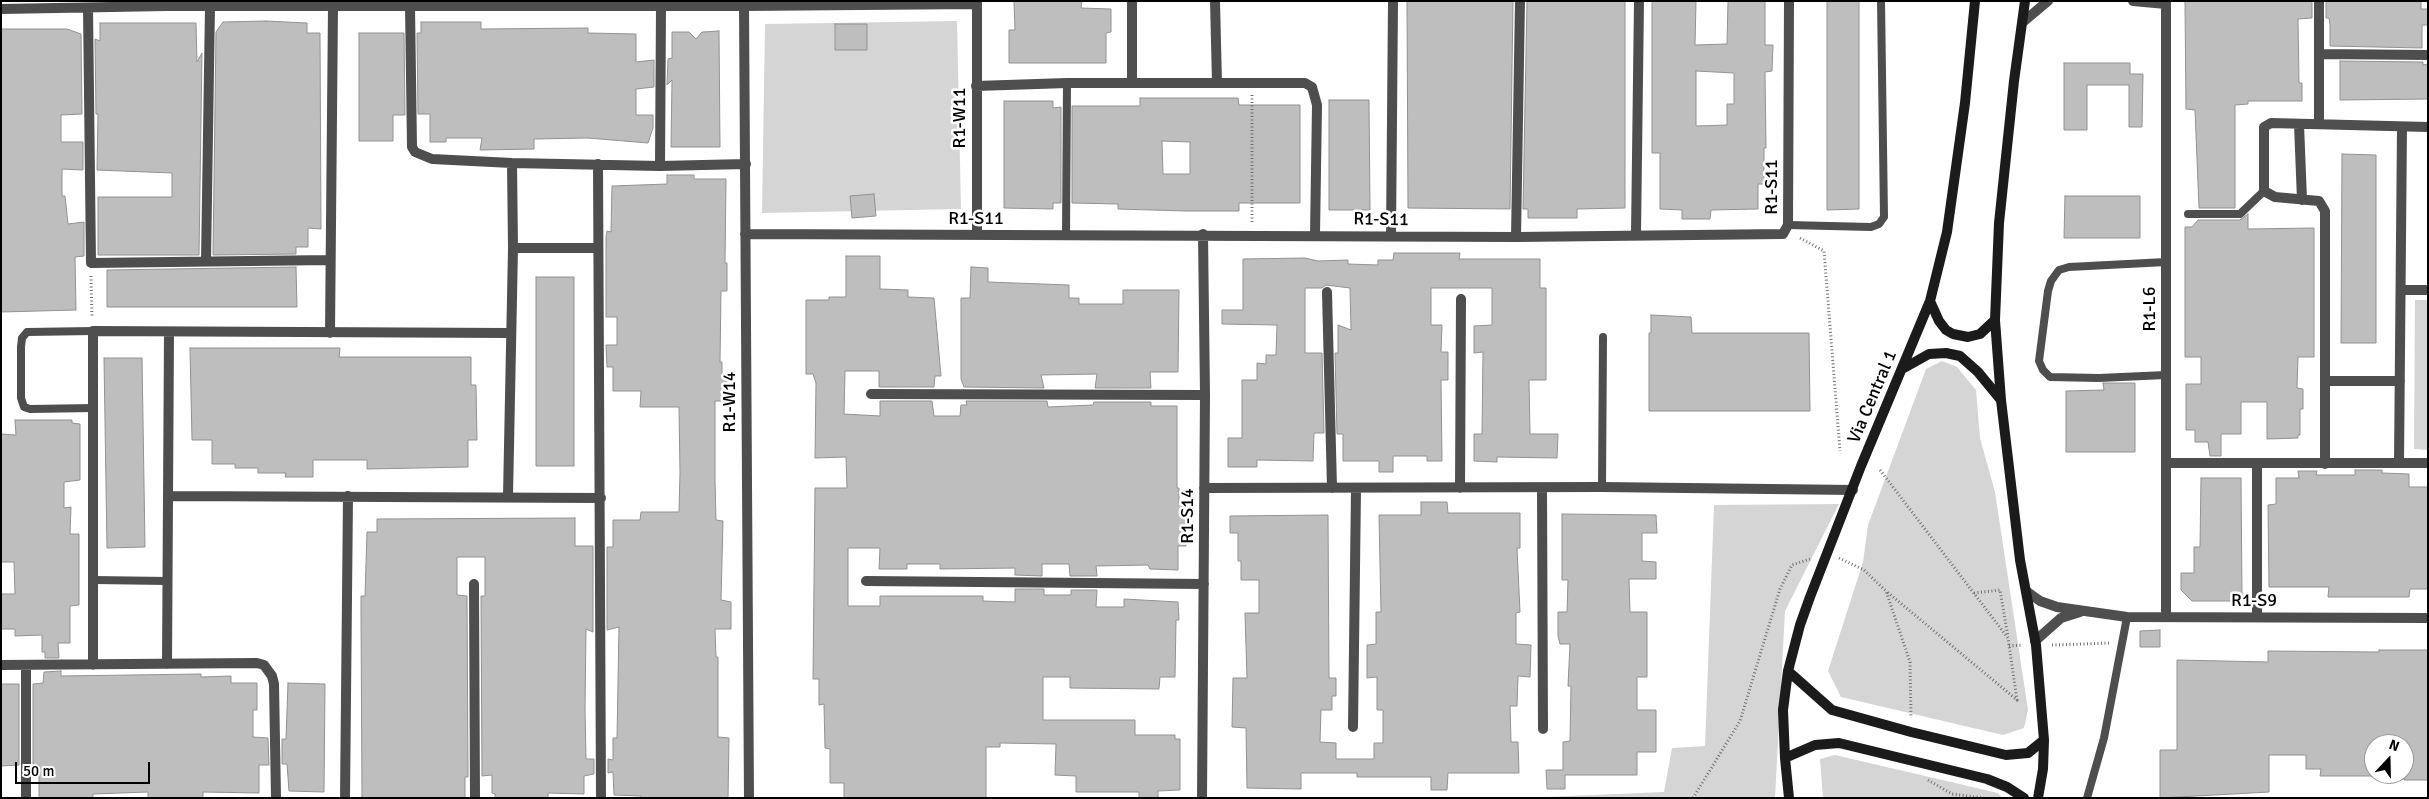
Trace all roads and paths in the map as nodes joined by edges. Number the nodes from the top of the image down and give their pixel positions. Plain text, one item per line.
1 (1132, 1) edge
2 (1215, 1) edge
3 (1393, 1) edge
4 (1520, 1) edge
5 (1639, 1) edge
6 (1789, 1) edge
7 (1882, 1) edge
8 (1975, 1) edge
9 (2025, 1) edge
10 (2048, 1) edge
11 (2133, 1) edge
12 (2319, 1) edge
13 (167, 3) edge
14 (579, 3) edge
15 (977, 3) edge
16 (2166, 3) edge
17 (257, 4) edge
18 (501, 4) edge
19 (704, 4) edge
20 (818, 4) edge
21 (210, 6) junction
22 (333, 6) junction
23 (410, 6) junction
24 (661, 6) junction
25 (744, 6) junction
26 (88, 8) junction
27 (1, 9) edge
28 (2023, 22) junction
29 (2320, 54) junction
30 (2428, 55) edge
31 (1252, 82) junction
32 (1067, 83) junction
33 (1132, 83) junction
34 (1217, 83) junction
35 (976, 86) junction
36 (2299, 124) junction
37 (2319, 124) junction
38 (2402, 127) junction
39 (2428, 127) edge
40 (512, 164) junction
41 (598, 164) junction
42 (746, 164) junction
43 (660, 166) junction
44 (2264, 191) junction
45 (2302, 200) junction
46 (2188, 214) dead end
47 (1787, 228) junction
48 (745, 234) junction
49 (1203, 234) junction
50 (1252, 234) junction
51 (1636, 234) junction
52 (977, 235) junction
53 (1066, 235) junction
54 (1315, 235) junction
55 (1391, 236) junction
56 (1516, 237) junction
57 (513, 248) junction
58 (598, 248) junction
59 (330, 260) junction
60 (206, 261) junction
61 (2166, 262) junction
62 (91, 263) junction
63 (2401, 290) junction
64 (2428, 290) edge
65 (1326, 292) dead end
66 (1461, 299) dead end
67 (1930, 301) junction
68 (1995, 320) junction
69 (93, 331) junction
70 (170, 332) junction
71 (510, 333) junction
72 (330, 334) junction
73 (1603, 337) dead end
74 (1904, 368) junction
75 (2166, 375) junction
76 (2325, 381) junction
77 (2400, 381) junction
78 (871, 394) dead end
79 (1204, 395) junction
80 (2001, 400) junction
81 (93, 408) junction
82 (1840, 452) dead end
83 (2166, 463) junction
84 (2257, 463) junction
85 (2399, 463) junction
86 (2428, 463) edge
87 (2325, 464) junction
88 (1880, 470) dead end
89 (1602, 487) junction
90 (1204, 488) junction
91 (1332, 488) junction
92 (1460, 488) junction
93 (1542, 488) junction
94 (1356, 489) junction
95 (1853, 490) junction
96 (168, 496) junction
97 (348, 496) junction
98 (508, 496) junction
99 (601, 498) junction
100 (1828, 553) junction
101 (93, 580) junction
102 (168, 581) junction
103 (866, 581) dead end
104 (474, 584) dead end
105 (1204, 584) junction
106 (1886, 591) junction
107 (2026, 591) junction
108 (1974, 593) junction
109 (2081, 612) junction
110 (2127, 617) junction
111 (2166, 617) junction
112 (2257, 617) junction
113 (2428, 618) edge
114 (2008, 638) junction
115 (2035, 643) junction
116 (2123, 643) junction
117 (2009, 646) junction
118 (167, 664) junction
119 (1, 665) edge
120 (26, 665) junction
121 (93, 665) junction
122 (1788, 671) junction
123 (1353, 728) dead end
124 (1543, 729) dead end
125 (1911, 732) junction
126 (2044, 740) junction
127 (1785, 758) junction
128 (1912, 760) junction
129 (26, 798) edge
130 (276, 798) edge
131 (345, 798) edge
132 (475, 798) edge
133 (601, 798) edge
134 (749, 798) edge
135 (1202, 798) edge
136 (1693, 798) edge
137 (1789, 798) edge
138 (1984, 798) edge
139 (2024, 798) edge
140 (2038, 798) edge
141 (2087, 798) edge

1 - 33 street
2 - 34 street
3 - 55 street
4 - 56 street
5 - 51 street
6 - 47 street, R1-S11
7 - 47 lane
8 - 67 main road, Via Central 1
9 - 28 main road
10 - 28 street
11 - 16 street
12 - 29 street
13 - 21 street
13 - 26 street
14 - 18 street
14 - 24 street
15 - 20 street
15 - 35 street, R1-W11
16 - 61 street, R1-L6
17 - 21 street
17 - 22 street
18 - 23 street
19 - 24 street
19 - 25 street
20 - 25 street
21 - 60 street
22 - 23 street
22 - 59 street
23 - 40 street
24 - 43 street
25 - 42 street, R1-W14
26 - 27 street
26 - 62 street
28 - 68 main road
29 - 30 street
29 - 37 street
31 - 34 street
31 - 50 path
31 - 54 street
32 - 33 street
32 - 35 street
32 - 53 lane
33 - 34 street
35 - 52 street, R1-W11
36 - 37 street
36 - 44 street
36 - 45 street
37 - 38 street
38 - 39 street
38 - 63 street
40 - 41 street
40 - 57 street
41 - 43 street
41 - 58 street
42 - 43 street
42 - 48 street, R1-W14
44 - 45 street
44 - 46 lane
45 - 76 street
47 - 51 street, R1-S11
47 - 82 path
48 - 52 street, R1-S11
48 - 134 street, R1-W14
49 - 50 street, R1-S11
49 - 53 street, R1-S11
49 - 79 street, R1-S14
50 - 54 street, R1-S11
51 - 56 street, R1-S11
52 - 53 street, R1-S11
54 - 55 street, R1-S11
55 - 56 street, R1-S11
57 - 58 street
57 - 71 street
58 - 99 street
59 - 60 street
59 - 72 street
60 - 62 street
61 - 75 street, R1-L6
61 - 75 lane
62 - 69 path
63 - 64 street
63 - 77 street
65 - 91 street
66 - 92 street
67 - 68 main road
67 - 74 main road, Via Central 1
68 - 80 main road
69 - 70 street
69 - 81 street
69 - 81 lane
70 - 72 street
70 - 96 street
71 - 72 street
71 - 98 street
73 - 89 lane
74 - 80 main road
74 - 95 main road, Via Central 1
75 - 83 street, R1-L6
76 - 77 street
76 - 87 street
77 - 85 street
78 - 79 street
79 - 90 street, R1-S14
80 - 107 main road
81 - 101 street
83 - 84 street
83 - 111 street, R1-L6
84 - 87 street
84 - 112 street
85 - 86 street
85 - 87 street
88 - 108 path
89 - 93 street
89 - 95 street
90 - 91 street
90 - 105 street, R1-S14
91 - 94 street
92 - 93 street
92 - 94 street
93 - 124 street
94 - 123 street
95 - 100 main road, Via Central 1
96 - 97 street
96 - 102 street
97 - 98 street
97 - 131 street
98 - 99 street
99 - 133 street
100 - 106 path
100 - 122 main road, Via Central 1
100 - 136 path
101 - 102 lane
101 - 121 street
102 - 118 street
103 - 105 street
104 - 132 street
105 - 135 street, R1-S14
106 - 117 path
106 - 125 path
107 - 109 street, R1-S9
107 - 115 main road
108 - 114 path
108 - 114 path
109 - 110 street, R1-S9
109 - 115 street, R1-S9
110 - 111 street, R1-S9
110 - 116 lane
111 - 112 street, R1-S9
112 - 113 street, R1-S9
114 - 117 path
115 - 116 path
115 - 117 path
115 - 126 main road
116 - 141 lane
118 - 121 street
118 - 130 street
119 - 120 street
120 - 121 street
120 - 129 street
122 - 125 main road
122 - 127 main road, Via Central 1
125 - 126 main road
126 - 140 main road
127 - 128 main road
127 - 137 main road, Via Central 1
128 - 138 path
128 - 139 main road

